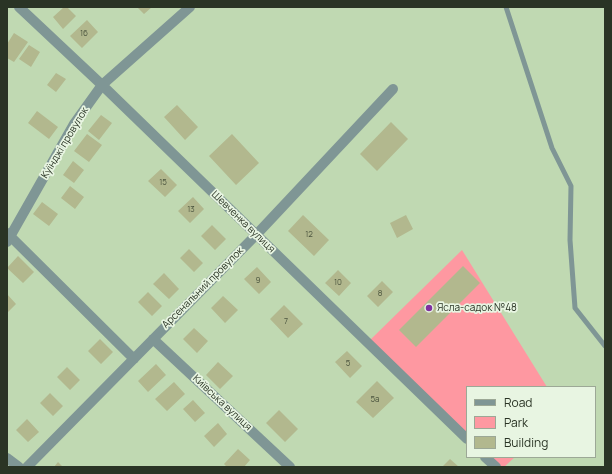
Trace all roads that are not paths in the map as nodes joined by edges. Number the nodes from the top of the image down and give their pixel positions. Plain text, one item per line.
1 (19, 7) edge
2 (190, 7) edge
3 (506, 7) edge
4 (102, 85) junction
5 (393, 89) dead end
6 (256, 235) junction
7 (8, 237) edge
8 (153, 339) junction
9 (605, 346) edge
10 (134, 359) junction
11 (466, 438) edge
12 (7, 458) edge
13 (487, 458) edge
14 (19, 467) edge
15 (27, 467) edge
16 (290, 467) edge
17 (496, 467) edge

1 - 4 street, Шевченка вулиця
2 - 4 street, Куїнджі провулок
3 - 9 lane
4 - 6 street, Шевченка вулиця
4 - 7 street, Куїнджі провулок
5 - 6 street, Арсенальний провулок
6 - 8 street, Арсенальний провулок
6 - 11 street, Шевченка вулиця
7 - 10 street
8 - 10 street, Арсенальний провулок
8 - 16 street, Київська вулиця
10 - 15 street, Арсенальний провулок
12 - 14 street
13 - 17 street

